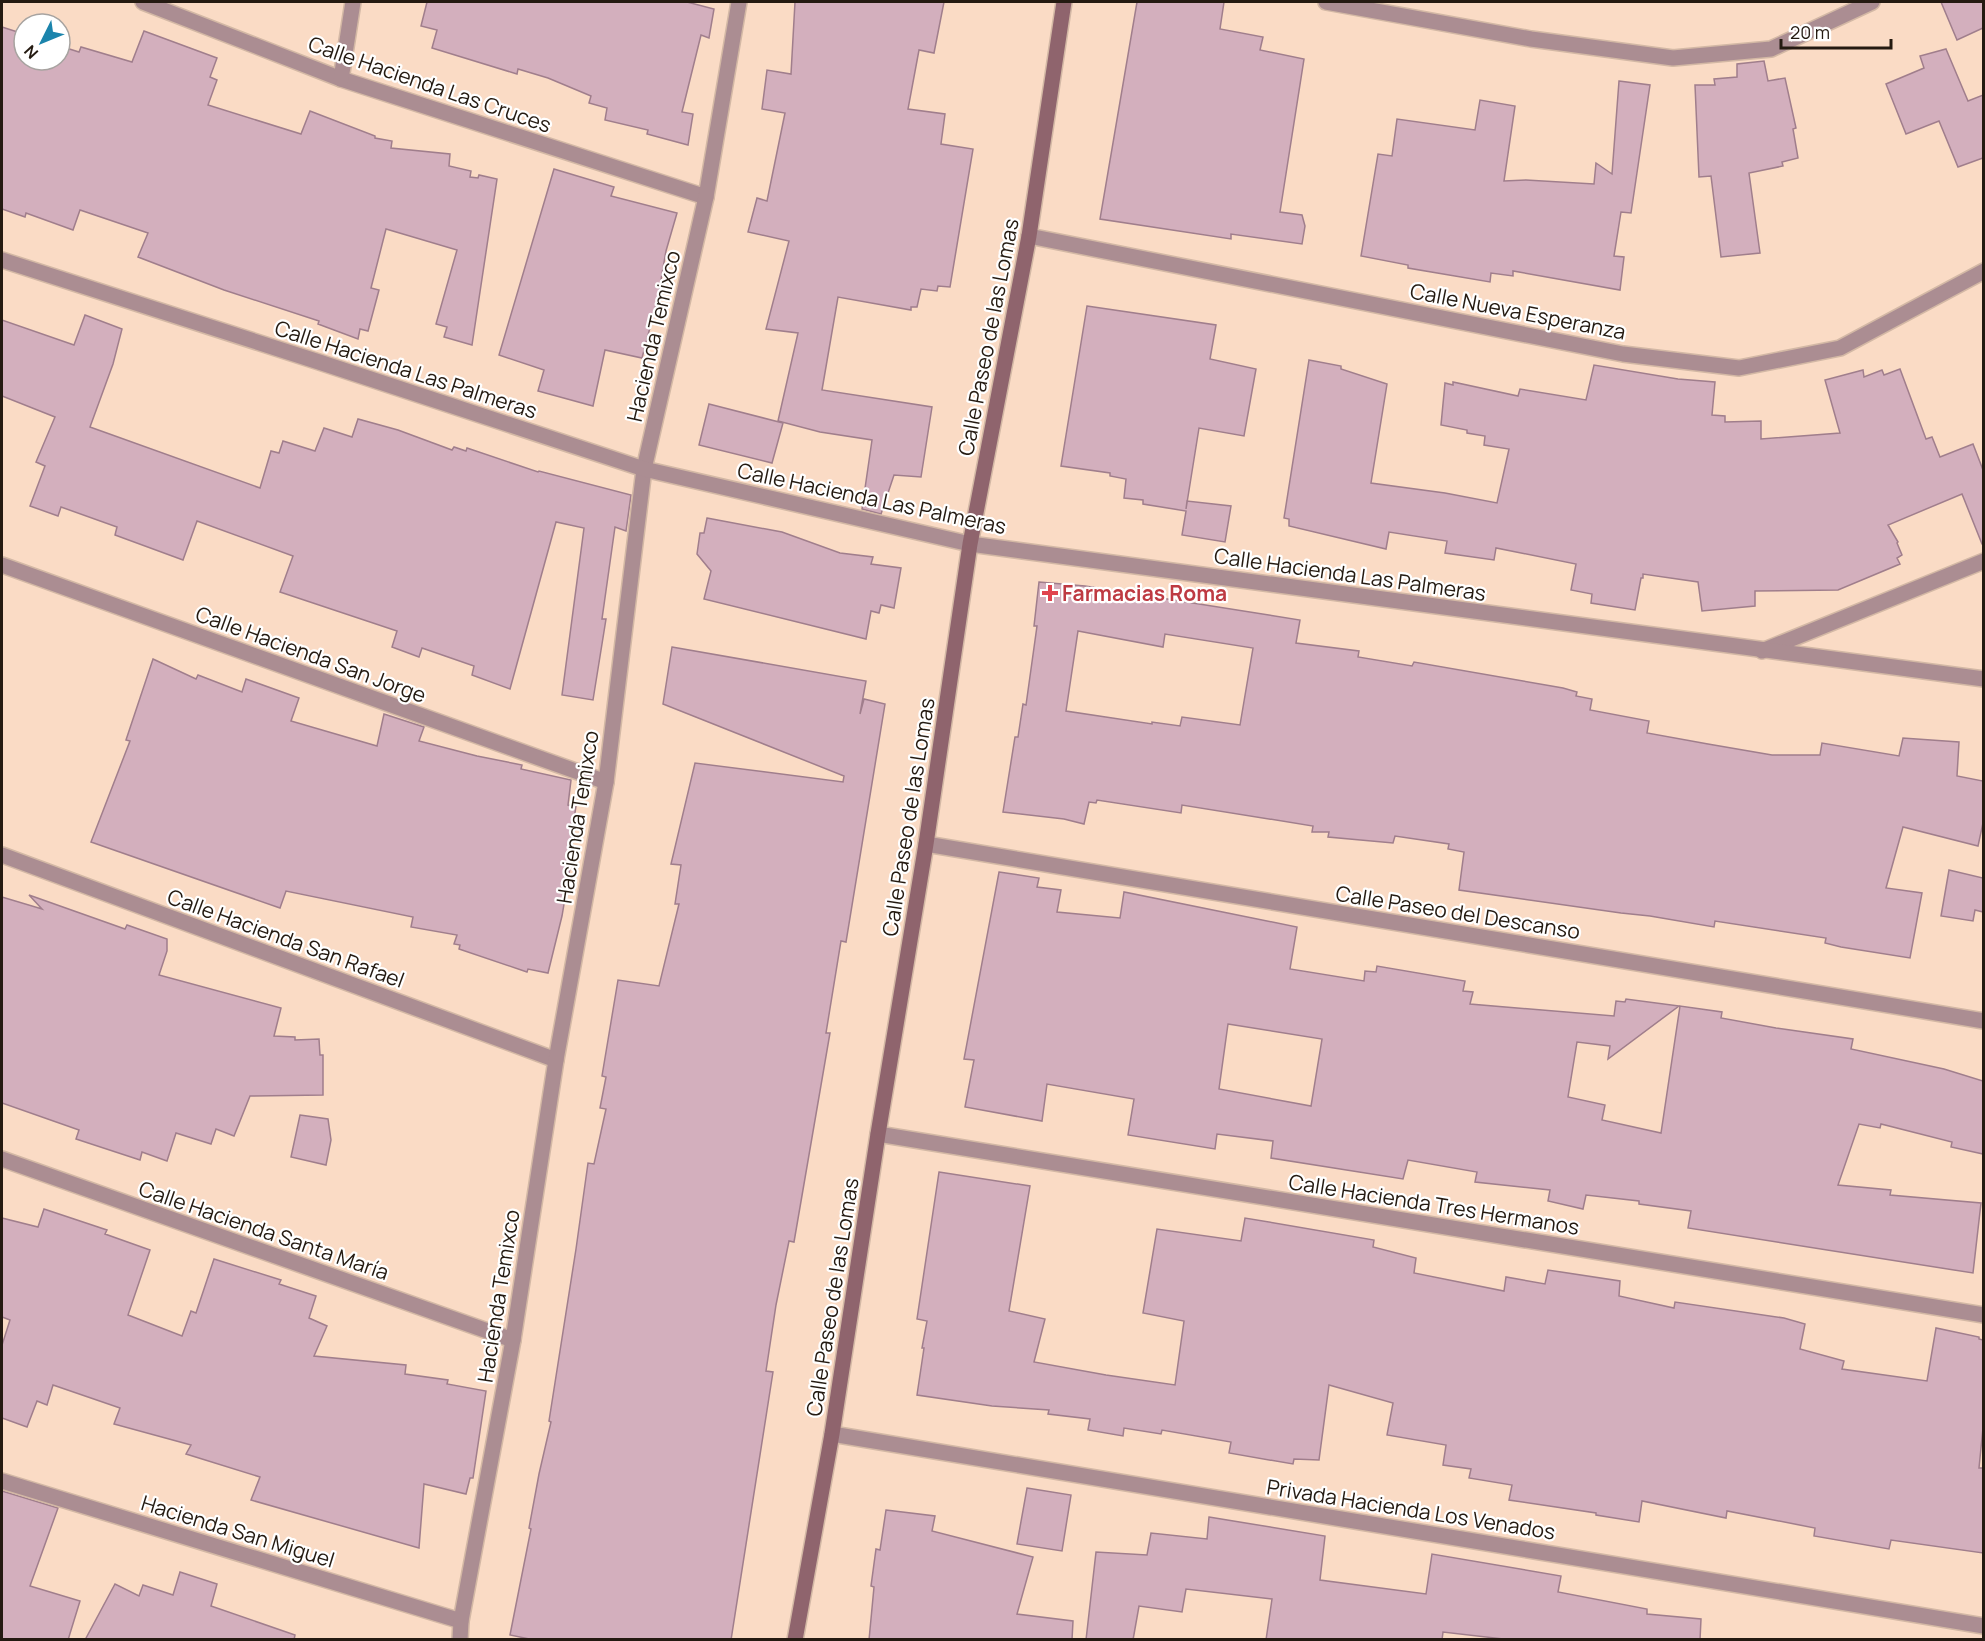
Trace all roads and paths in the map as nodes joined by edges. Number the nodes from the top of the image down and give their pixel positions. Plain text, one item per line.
1 (143, 2) edge
2 (353, 2) edge
3 (739, 2) edge
4 (1064, 2) edge
5 (1326, 2) edge
6 (1872, 2) edge
7 (341, 79) junction
8 (706, 197) junction
9 (1029, 236) junction
10 (2, 260) edge
11 (1983, 271) edge
12 (644, 469) junction
13 (970, 544) junction
14 (1983, 561) edge
15 (2, 566) edge
16 (1762, 651) junction
17 (1983, 679) edge
18 (606, 782) junction
19 (926, 844) junction
20 (2, 855) edge
21 (1983, 1021) edge
22 (556, 1060) junction
23 (878, 1134) junction
24 (2, 1160) edge
25 (1983, 1315) edge
26 (513, 1340) junction
27 (832, 1434) junction
28 (2, 1481) edge
29 (461, 1621) junction
30 (1983, 1626) edge
31 (460, 1640) edge
32 (795, 1640) edge

1 - 7 street, Calle Hacienda Las Cruces
2 - 7 street
3 - 8 street, Hacienda Temixco
4 - 9 main road, Calle Paseo de las Lomas
5 - 6 street
7 - 8 street, Calle Hacienda Las Cruces
8 - 12 street, Hacienda Temixco
9 - 11 street, Calle Nueva Esperanza
9 - 13 main road, Calle Paseo de las Lomas
10 - 12 street, Calle Hacienda Las Palmeras
12 - 13 street, Calle Hacienda Las Palmeras
12 - 18 street, Hacienda Temixco
13 - 16 street, Calle Hacienda Las Palmeras
13 - 19 main road, Calle Paseo de las Lomas
14 - 16 street, Calle Hacienda Las Palmeras
15 - 18 street, Calle Hacienda San Jorge
16 - 17 street, Calle Hacienda Las Palmeras
18 - 22 street, Hacienda Temixco
19 - 21 street, Calle Paseo del Descanso
19 - 23 main road, Calle Paseo de las Lomas
20 - 22 street, Calle Hacienda San Rafael
22 - 26 street, Hacienda Temixco
23 - 25 street, Calle Hacienda Tres Hermanos
23 - 27 main road, Calle Paseo de las Lomas
24 - 26 street, Calle Hacienda Santa María
26 - 29 street, Hacienda Temixco
27 - 30 street, Privada Hacienda Los Venados
27 - 32 main road, Calle Paseo de las Lomas
28 - 29 street, Hacienda San Miguel
29 - 31 street, Hacienda Temixco

